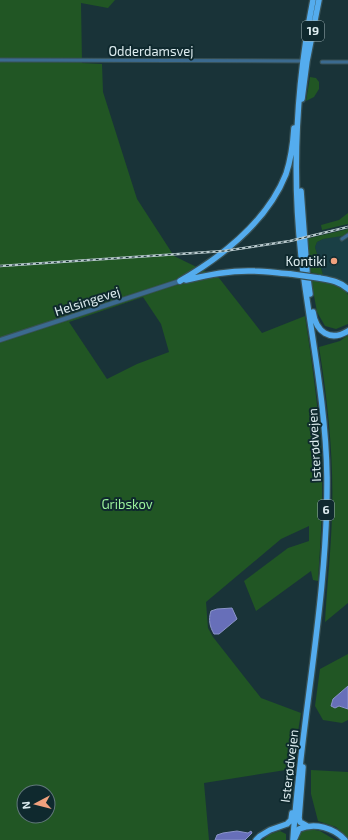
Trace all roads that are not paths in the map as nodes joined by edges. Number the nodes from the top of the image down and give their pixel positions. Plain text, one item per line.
1 (313, 0) edge
2 (320, 0) edge
3 (0, 60) edge
4 (305, 61) junction
5 (322, 62) dead end
6 (348, 62) edge
7 (298, 100) junction
8 (298, 121) junction
9 (297, 161) junction
10 (348, 236) edge
11 (342, 239) dead end
12 (180, 281) junction
13 (348, 289) edge
14 (348, 331) edge
15 (0, 340) edge
16 (303, 741) junction
17 (296, 798) junction
18 (307, 826) junction
19 (276, 827) junction
20 (256, 840) edge
21 (290, 840) edge
22 (294, 840) edge
23 (345, 840) edge

1 - 4 highway, Isterødvejen / 6
2 - 4 highway, Isterødvejen / 19
3 - 4 street, Odderdamsvej
4 - 7 highway, Isterødvejen / 6
4 - 8 highway, Isterødvejen / 19
5 - 6 street
7 - 8 highway, Isterødvejen / 6
7 - 12 highway
8 - 9 highway, Isterødvejen / 6
9 - 14 highway
9 - 16 highway, Isterødvejen / 6
10 - 11 street
12 - 13 highway, bridge
12 - 15 street, Helsingevej
16 - 17 highway, Isterødvejen / 6
16 - 18 highway
17 - 19 highway
17 - 22 highway, Isterødvejen / 6
18 - 22 highway
18 - 23 highway
19 - 20 highway
19 - 21 highway

